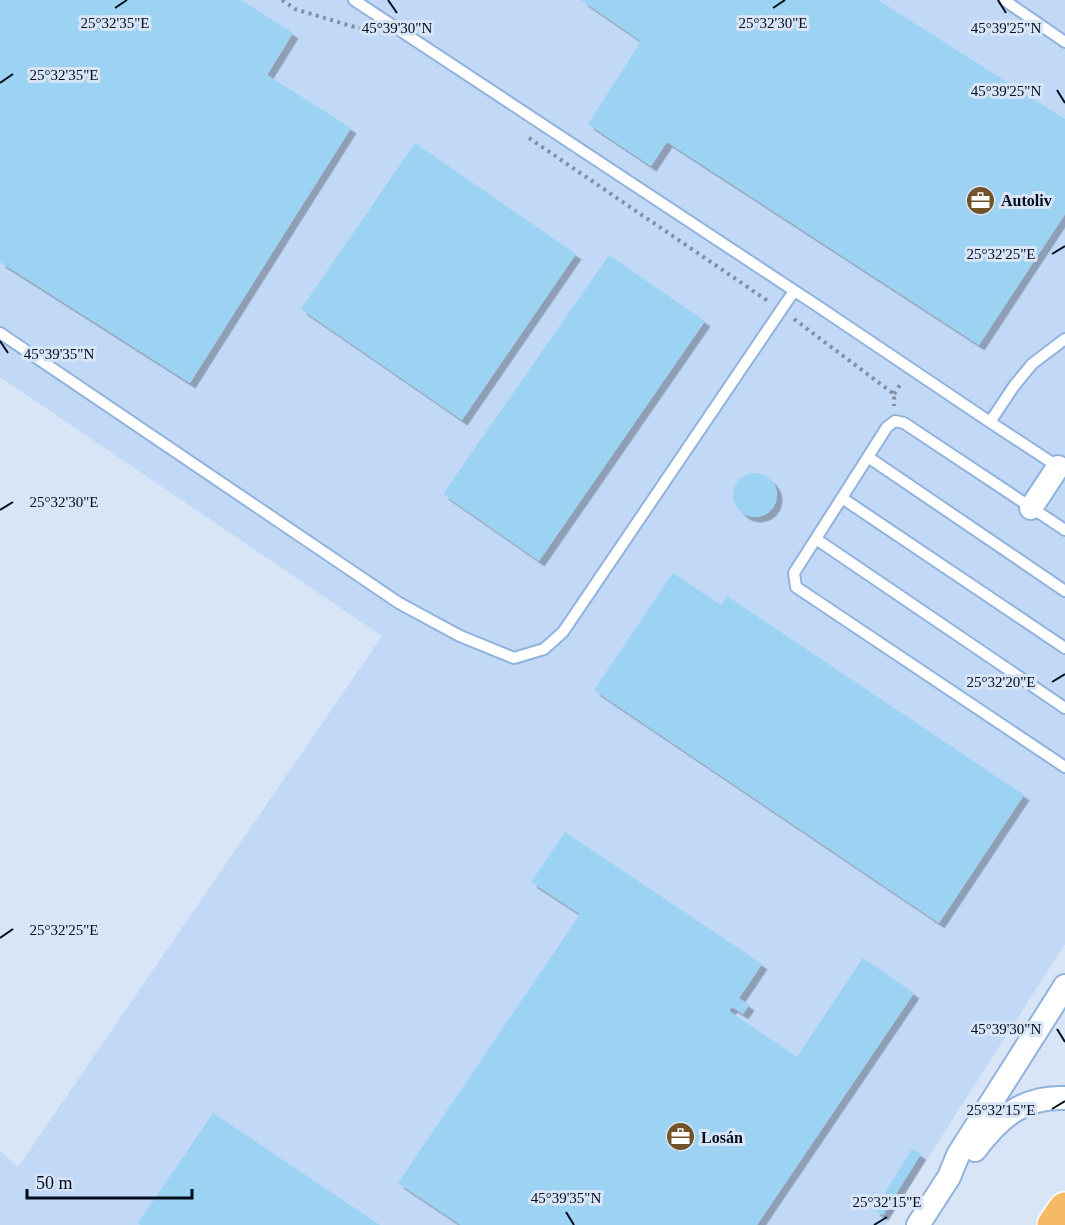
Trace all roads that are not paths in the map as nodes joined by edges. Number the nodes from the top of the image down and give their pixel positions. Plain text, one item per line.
1 (354, 0) edge
2 (1004, 0) edge
3 (1065, 42) edge
4 (794, 291) junction
5 (0, 333) edge
6 (1065, 339) edge
7 (990, 422) junction
8 (868, 457) junction
9 (1062, 469) edge
10 (842, 498) junction
11 (1031, 508) junction
12 (1065, 530) edge
13 (816, 539) junction
14 (1065, 591) edge
15 (1065, 648) edge
16 (1065, 708) edge
17 (1065, 767) edge
18 (1065, 986) edge
19 (1065, 1098) edge
20 (949, 1177) junction
21 (1065, 1209) edge
22 (918, 1225) edge
23 (1054, 1225) edge

1 - 4 lane
2 - 3 lane
4 - 5 lane
4 - 7 lane
6 - 7 lane
7 - 9 lane
8 - 10 lane
8 - 11 lane
8 - 14 lane
9 - 11 street
10 - 13 lane
10 - 15 lane
11 - 12 lane
13 - 16 lane
13 - 17 lane
18 - 20 street
19 - 20 street
20 - 22 street
21 - 23 highway

